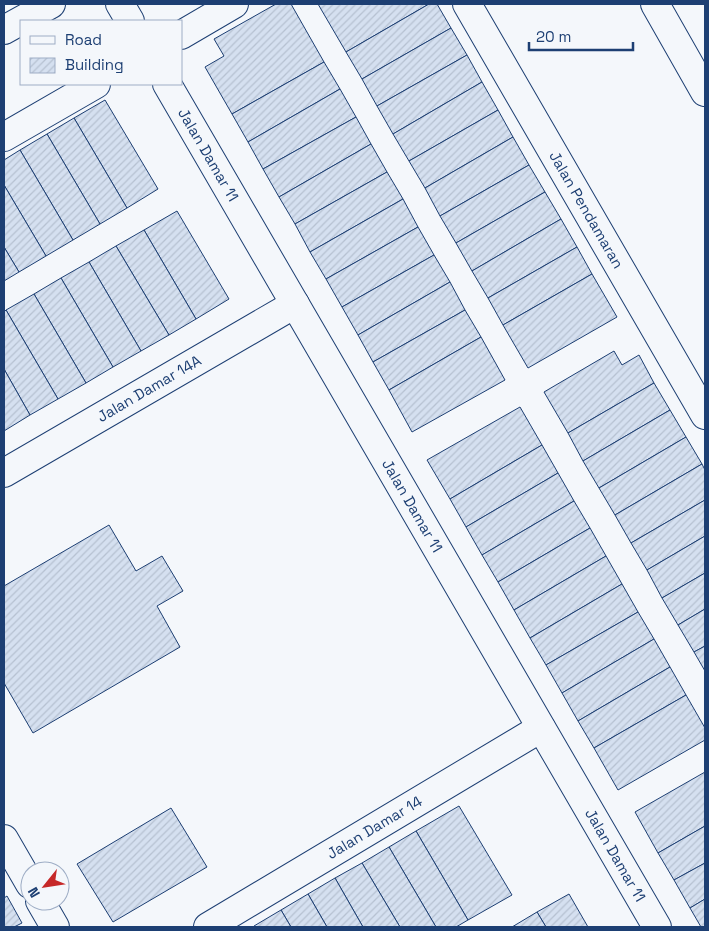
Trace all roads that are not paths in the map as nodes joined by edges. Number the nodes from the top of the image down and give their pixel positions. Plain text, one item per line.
1 (50, 4) edge
2 (120, 4) edge
3 (234, 4) edge
4 (467, 4) edge
5 (655, 4) edge
6 (22, 20) edge
7 (129, 20) edge
8 (20, 21) edge
9 (4, 30) edge
10 (182, 33) edge
11 (94, 85) edge
12 (168, 85) edge
13 (705, 92) edge
14 (4, 137) edge
15 (295, 304) junction
16 (705, 415) edge
17 (4, 474) edge
18 (541, 728) junction
19 (4, 838) edge
20 (20, 866) edge
21 (46, 911) edge
22 (55, 927) edge
23 (208, 927) edge
24 (657, 927) edge

1 - 6 street
2 - 7 street
3 - 10 street
4 - 16 street, Jalan Pendamaran
5 - 13 street
8 - 9 street
11 - 14 street
12 - 15 street, Jalan Damar 11
15 - 17 street, Jalan Damar 14A
15 - 18 street, Jalan Damar 11
18 - 23 street, Jalan Damar 14
18 - 24 street, Jalan Damar 11
19 - 20 street
21 - 22 street

